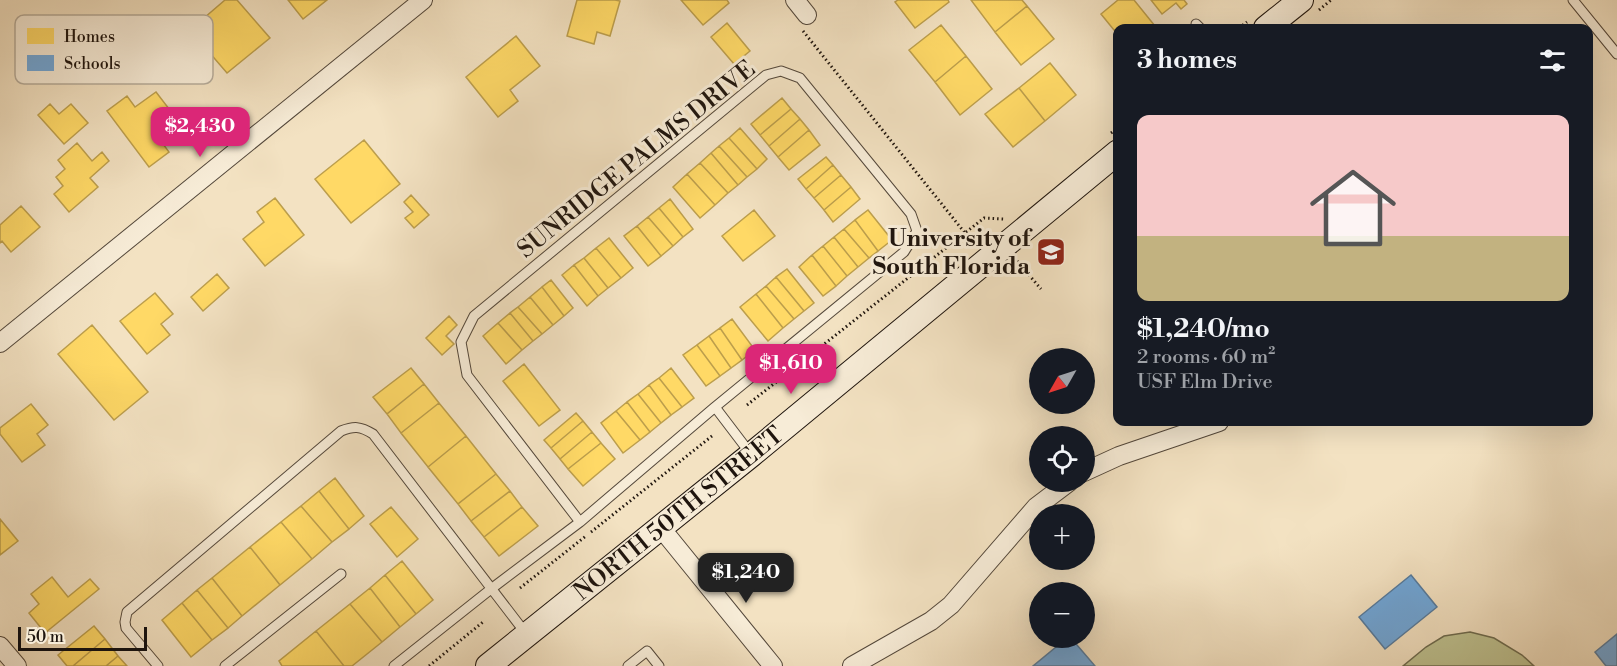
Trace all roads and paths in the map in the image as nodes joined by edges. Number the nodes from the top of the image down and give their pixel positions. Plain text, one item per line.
1 (423, 0) edge
2 (795, 0) edge
3 (1301, 0) edge
4 (1573, 0) edge
5 (803, 20) joint
6 (1271, 24) edge
7 (1593, 24) edge
8 (1593, 25) edge
9 (1617, 54) edge
10 (1113, 156) edge
11 (1005, 219) dead end
12 (965, 232) junction
13 (1003, 248) junction
14 (1041, 289) dead end
15 (0, 343) edge
16 (747, 405) dead end
17 (715, 407) junction
18 (1207, 426) edge
19 (712, 436) dead end
20 (751, 455) junction
21 (1095, 467) edge
22 (1055, 492) edge
23 (580, 522) junction
24 (661, 528) junction
25 (341, 574) dead end
26 (520, 588) dead end
27 (491, 589) junction
28 (483, 622) dead end
29 (527, 635) junction
30 (0, 646) edge
31 (16, 666) edge
32 (158, 666) edge
33 (225, 666) edge
34 (394, 666) edge
35 (429, 666) edge
36 (488, 666) edge
37 (628, 666) edge
38 (659, 666) edge
39 (773, 666) edge
40 (852, 666) edge

1 - 15 street
2 - 5 street
3 - 6 street
4 - 7 lane
5 - 12 path
8 - 9 lane
10 - 13 street, NORTH 50TH STREET
11 - 12 path
12 - 16 path
13 - 14 path
13 - 20 street, NORTH 50TH STREET
17 - 20 lane
17 - 23 lane, SUNRIDGE PALMS DRIVE
17 - 23 lane, SUNRIDGE PALMS DRIVE
18 - 21 street
19 - 26 path
20 - 24 street, NORTH 50TH STREET
22 - 40 street
23 - 27 lane, SUNRIDGE PALMS DRIVE
24 - 29 street, NORTH 50TH STREET
24 - 39 street
25 - 33 lane
27 - 29 lane
27 - 32 lane
27 - 34 lane, SUNRIDGE PALMS DRIVE
28 - 35 path
29 - 36 street, NORTH 50TH STREET
30 - 31 street
37 - 38 lane

